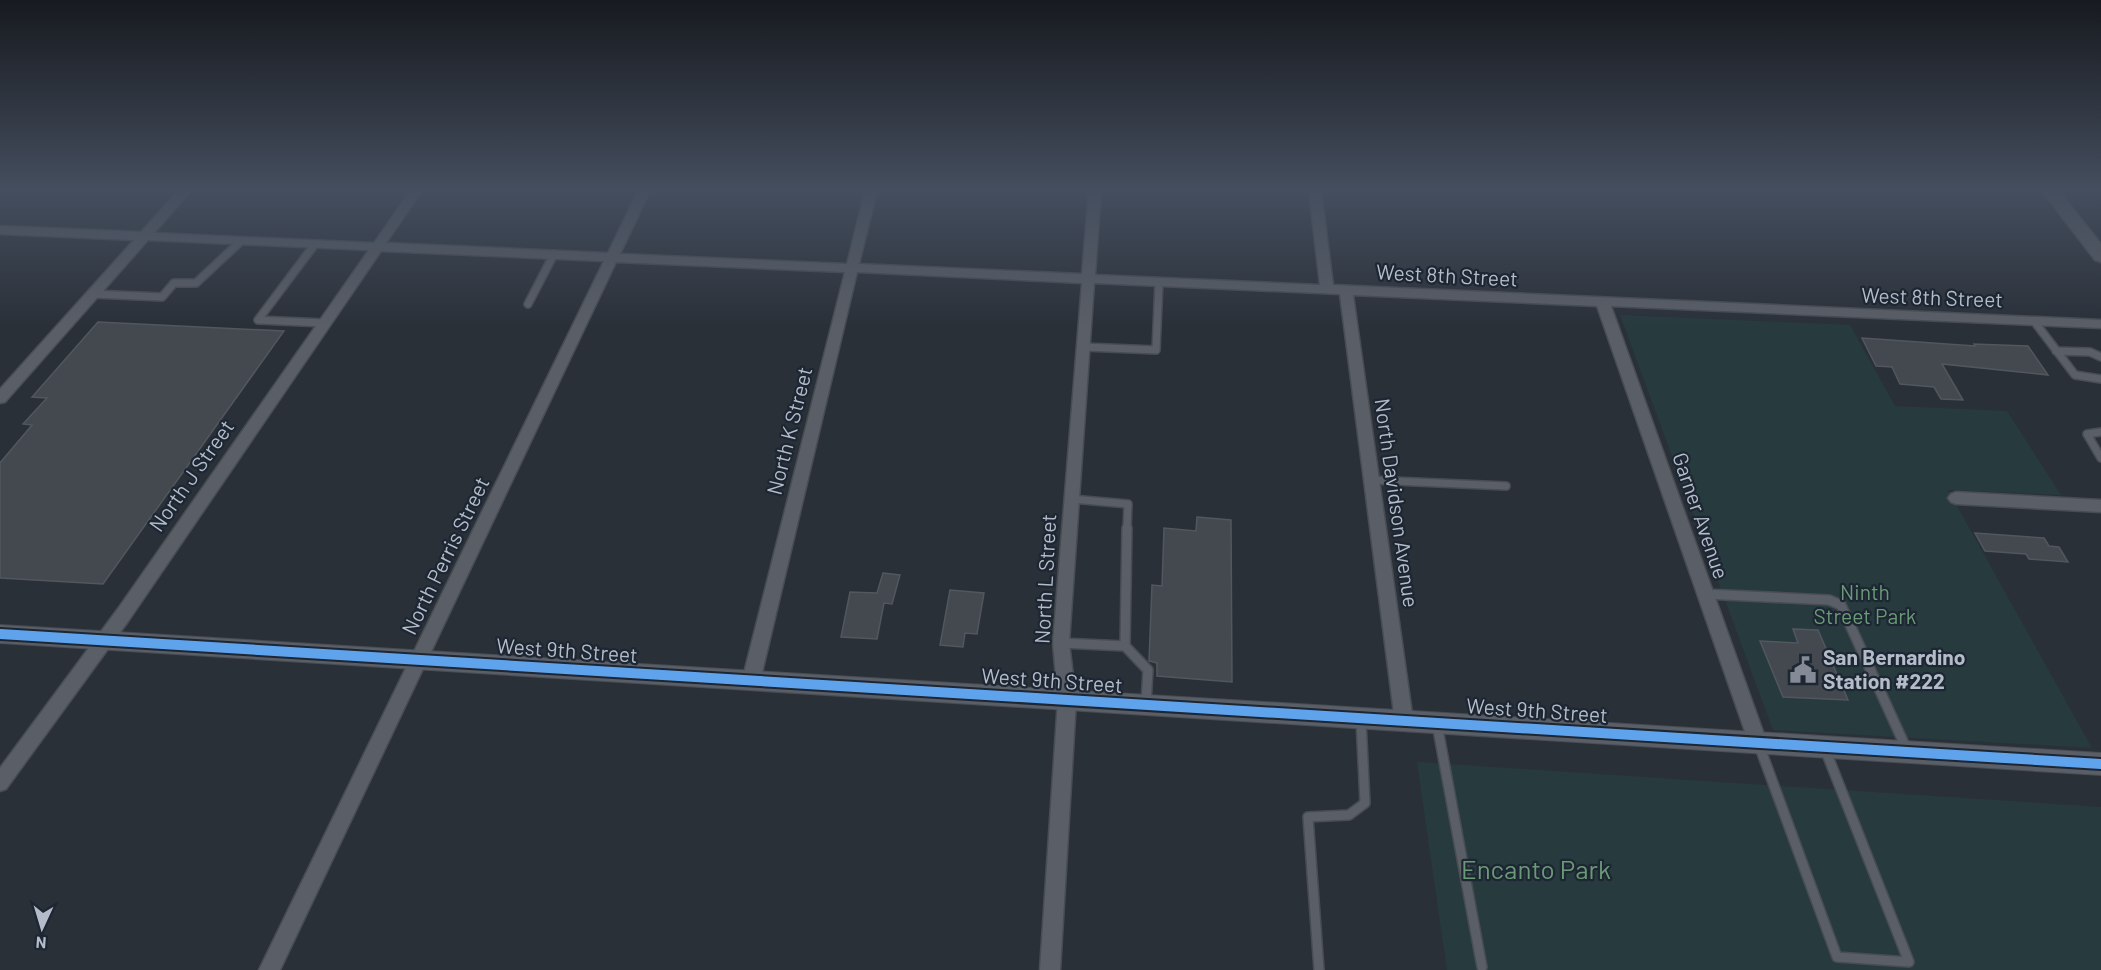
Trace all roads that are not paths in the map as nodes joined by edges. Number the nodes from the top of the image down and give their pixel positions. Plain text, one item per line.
1 (144, 236) edge
2 (149, 236) edge
3 (386, 236) edge
4 (623, 236) edge
5 (859, 236) edge
6 (1092, 236) edge
7 (1320, 236) edge
8 (2086, 236) edge
9 (241, 241) junction
10 (315, 244) junction
11 (379, 247) junction
12 (554, 254) junction
13 (2101, 256) edge
14 (613, 257) junction
15 (851, 268) junction
16 (1089, 278) junction
17 (1159, 282) junction
18 (1327, 290) junction
19 (1346, 291) junction
20 (93, 294) junction
21 (1603, 303) junction
22 (528, 304) dead end
23 (2034, 321) junction
24 (324, 323) junction
25 (2101, 324) edge
26 (1084, 347) junction
27 (2056, 351) junction
28 (2101, 357) edge
29 (2101, 378) edge
30 (0, 398) edge
31 (2101, 432) edge
32 (2101, 458) edge
33 (1371, 480) junction
34 (1506, 486) dead end
35 (1956, 498) dead end
36 (1072, 499) junction
37 (2101, 506) edge
38 (1705, 594) junction
39 (0, 634) edge
40 (105, 640) junction
41 (1061, 643) junction
42 (1125, 646) junction
43 (419, 660) junction
44 (751, 681) junction
45 (1067, 700) junction
46 (1146, 705) junction
47 (1361, 718) junction
48 (1404, 721) junction
49 (1437, 723) junction
50 (1758, 743) junction
51 (1824, 747) junction
52 (1908, 752) junction
53 (2101, 764) edge
54 (0, 783) edge
55 (1482, 967) dead end
56 (269, 970) edge
57 (1050, 970) edge
58 (1319, 970) edge

1 - 20 street
2 - 9 street, West 8th Street
3 - 11 street, North J Street
4 - 14 street, North Perris Street
5 - 15 street, North K Street
6 - 16 street, North L Street
7 - 18 street
8 - 13 main road
9 - 10 street, West 8th Street
9 - 20 lane
10 - 11 street, West 8th Street
10 - 24 lane
11 - 12 street, West 8th Street
11 - 24 street, North J Street
12 - 14 street, West 8th Street
12 - 22 lane
14 - 15 street, West 8th Street
14 - 43 street, North Perris Street
15 - 16 street, West 8th Street
15 - 44 street, North K Street
16 - 17 street, West 8th Street
16 - 26 street, North L Street
17 - 18 street, West 8th Street
17 - 26 lane
18 - 19 street, West 8th Street
19 - 21 street, West 8th Street
19 - 33 street, North Davidson Avenue
20 - 30 street
21 - 23 street, West 8th Street
21 - 38 street, Garner Avenue
23 - 25 street, West 8th Street
23 - 27 lane
24 - 40 street, North J Street
26 - 36 street, North L Street
27 - 28 lane
27 - 29 lane
31 - 32 lane
33 - 34 lane
33 - 48 street, North Davidson Avenue
35 - 37 street
36 - 41 street, North L Street
36 - 42 lane
38 - 50 street, Garner Avenue
38 - 52 lane
39 - 40 street, West 9th Street
40 - 43 street, West 9th Street
40 - 54 street, North J Street
41 - 42 lane
41 - 45 street, North L Street
42 - 46 lane
43 - 44 street, West 9th Street
43 - 56 street, North Perris Street
44 - 45 street, West 9th Street
45 - 46 street, West 9th Street
45 - 57 street, North L Street
46 - 47 street, West 9th Street
47 - 48 street, West 9th Street
47 - 58 lane
48 - 49 street, West 9th Street
49 - 50 street, West 9th Street
49 - 55 lane
50 - 51 street, West 9th Street
50 - 51 lane
51 - 52 street, West 9th Street
52 - 53 street, West 9th Street

